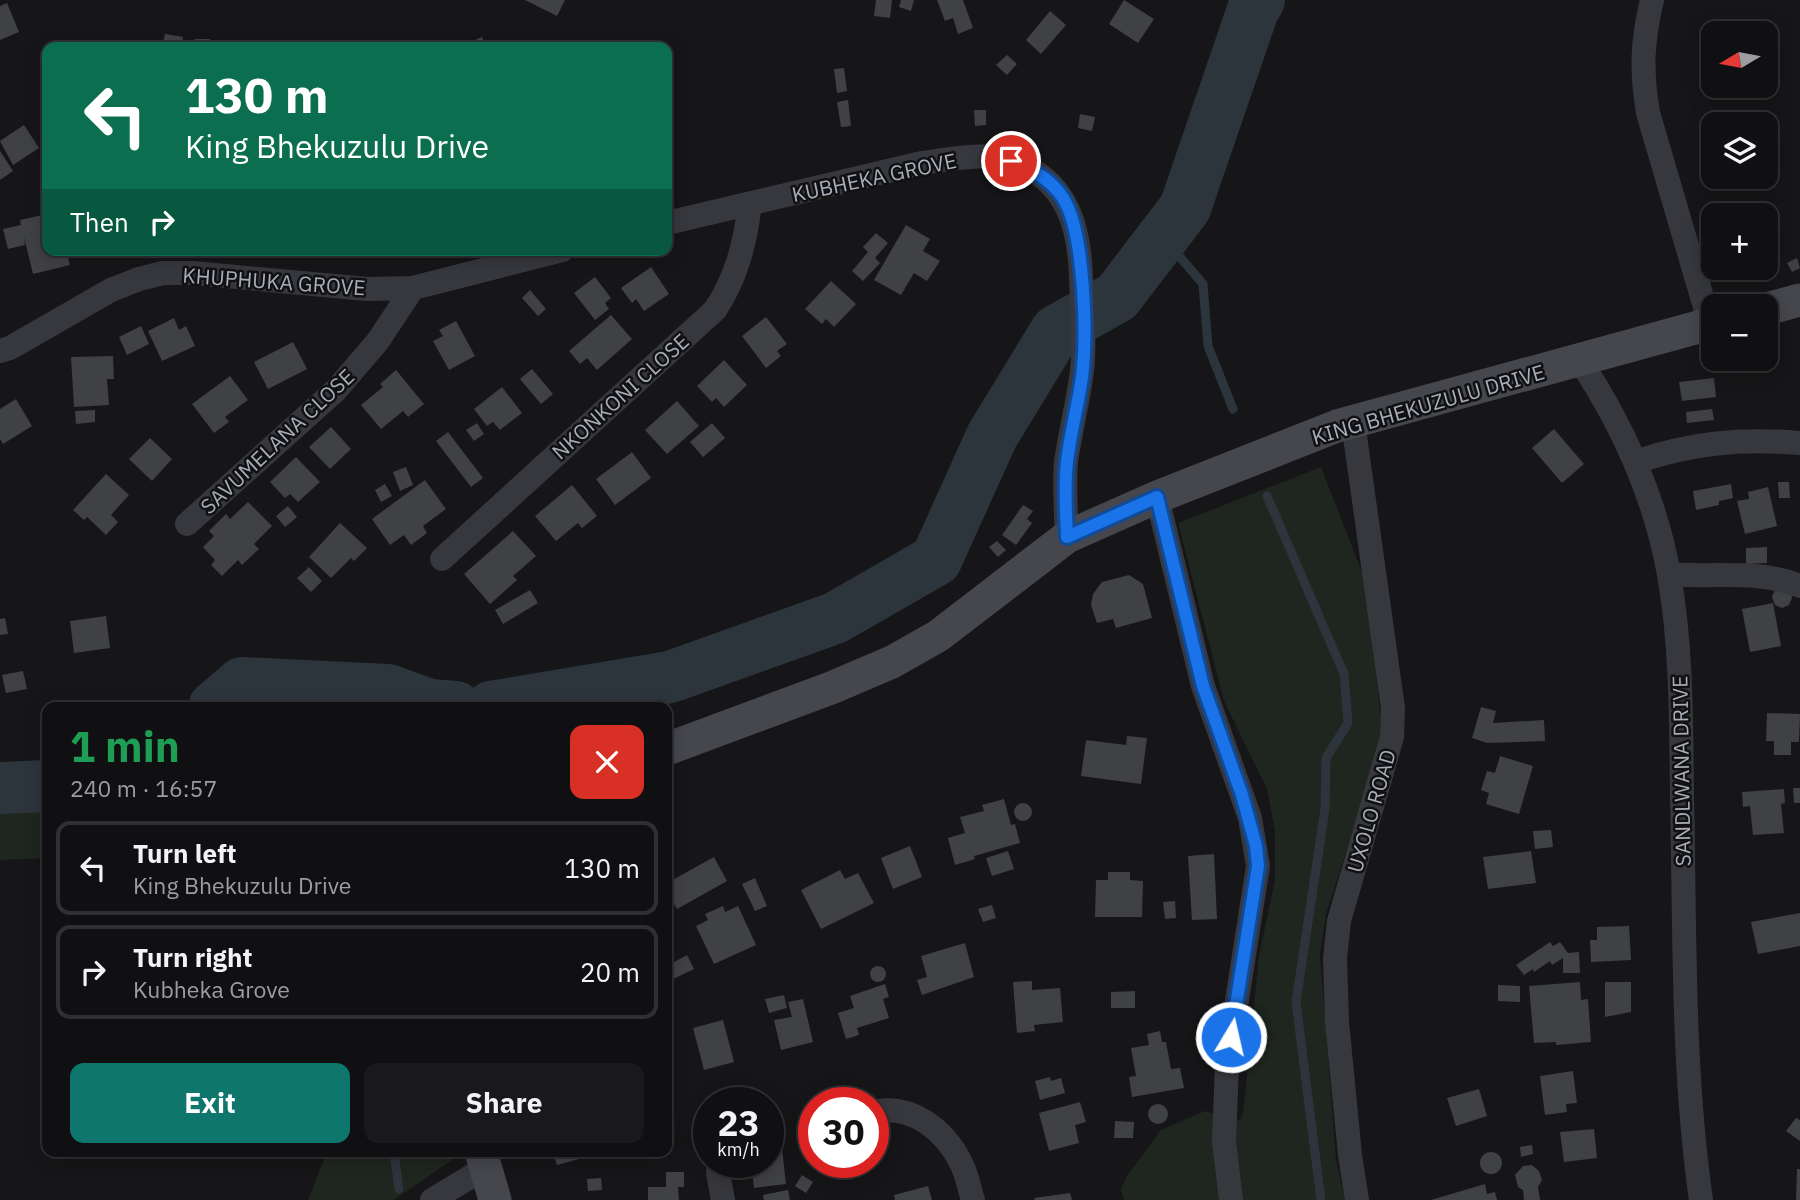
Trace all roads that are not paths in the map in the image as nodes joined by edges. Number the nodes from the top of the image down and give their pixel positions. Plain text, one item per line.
1 (1652, 0) edge
2 (750, 204) junction
3 (672, 222) edge
4 (538, 256) edge
5 (413, 288) junction
6 (1702, 294) edge
7 (1800, 300) edge
8 (1778, 306) edge
9 (1701, 327) edge
10 (0, 351) edge
11 (1580, 361) junction
12 (1353, 422) junction
13 (1800, 443) edge
14 (1635, 462) junction
15 (1157, 497) junction
16 (187, 524) dead end
17 (1067, 537) junction
18 (442, 559) dead end
19 (1669, 574) junction
20 (1800, 586) edge
21 (672, 748) edge
22 (889, 1110) edge
23 (483, 1160) edge
24 (719, 1178) edge
25 (432, 1200) edge
26 (495, 1200) edge
27 (723, 1200) edge
28 (973, 1200) edge
29 (1231, 1200) edge
30 (1357, 1200) edge
31 (1701, 1200) edge

1 - 6 street
2 - 3 street
2 - 17 street, KUBHEKA GROVE
2 - 18 street, NKONKONI CLOSE
4 - 5 street, KHUPHUKA GROVE
5 - 10 street, KHUPHUKA GROVE
5 - 16 street, SAVUMELANA CLOSE
7 - 8 street
9 - 11 street, KING BHEKUZULU DRIVE
11 - 12 street, KING BHEKUZULU DRIVE
11 - 14 street, SANDLWANA DRIVE
12 - 15 street, KING BHEKUZULU DRIVE
12 - 30 street, UXOLO ROAD
13 - 14 street
14 - 19 street, SANDLWANA DRIVE
15 - 17 street, KING BHEKUZULU DRIVE
15 - 29 street
17 - 21 street, KING BHEKUZULU DRIVE
19 - 20 street
19 - 31 street, SANDLWANA DRIVE
22 - 28 street
23 - 25 street
23 - 26 street
24 - 27 street

